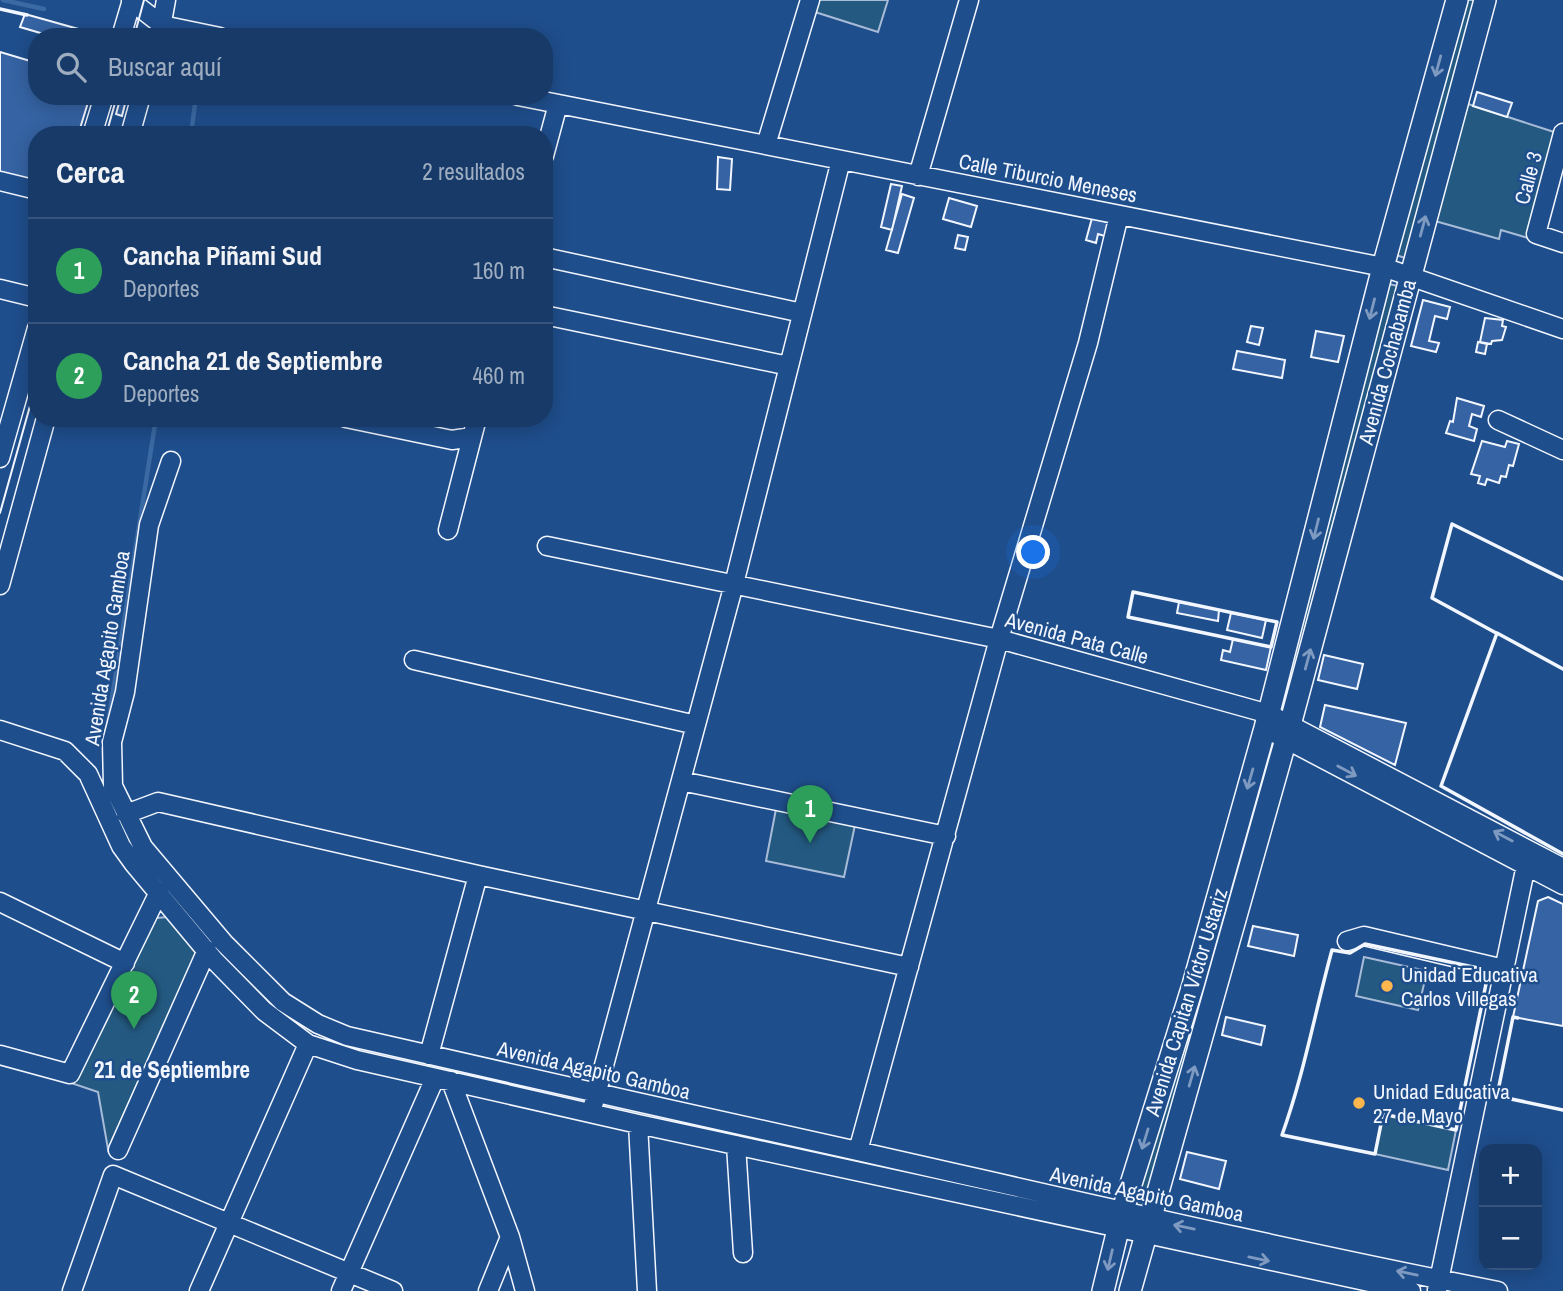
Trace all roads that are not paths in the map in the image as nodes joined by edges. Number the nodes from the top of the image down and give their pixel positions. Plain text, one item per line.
1 (166, 0) edge
2 (810, 0) edge
3 (969, 0) edge
4 (1457, 0) edge
5 (1485, 0) edge
6 (132, 1) edge
7 (124, 28) edge
8 (157, 28) edge
9 (161, 28) edge
10 (553, 103) edge
11 (558, 104) junction
12 (100, 105) edge
13 (138, 105) edge
14 (95, 126) edge
15 (133, 126) edge
16 (552, 126) edge
17 (1563, 133) edge
18 (766, 145) junction
19 (841, 160) junction
20 (918, 176) junction
21 (0, 181) edge
22 (28, 188) edge
23 (1119, 215) junction
24 (1563, 243) edge
25 (553, 259) edge
26 (1383, 267) junction
27 (1410, 276) junction
28 (0, 289) edge
29 (28, 296) edge
30 (802, 313) junction
31 (553, 317) edge
32 (1563, 329) edge
33 (28, 350) edge
34 (789, 366) junction
35 (8, 398) edge
36 (1498, 420) dead end
37 (44, 427) edge
38 (389, 427) edge
39 (475, 427) edge
40 (472, 437) junction
41 (1563, 450) edge
42 (0, 458) edge
43 (171, 461) dead end
44 (448, 530) dead end
45 (547, 546) dead end
46 (734, 584) junction
47 (0, 585) edge
48 (999, 639) junction
49 (414, 660) dead end
50 (1267, 721) junction
51 (696, 725) junction
52 (0, 730) edge
53 (1288, 732) junction
54 (681, 781) junction
55 (126, 814) junction
56 (946, 836) junction
57 (1526, 865) junction
58 (1563, 868) edge
59 (478, 875) junction
60 (1563, 885) edge
61 (159, 892) junction
62 (0, 902) edge
63 (646, 910) junction
64 (1347, 941) dead end
65 (207, 950) junction
66 (125, 963) junction
67 (909, 967) junction
68 (1504, 969) junction
69 (308, 1044) junction
70 (0, 1055) edge
71 (429, 1055) junction
72 (443, 1079) junction
73 (594, 1104) junction
74 (638, 1124) junction
75 (736, 1145) junction
76 (118, 1150) dead end
77 (858, 1151) junction
78 (1120, 1221) junction
79 (230, 1223) junction
80 (1147, 1227) junction
81 (510, 1237) junction
82 (743, 1253) dead end
83 (348, 1271) junction
84 (1438, 1285) edge
85 (1404, 1290) edge
86 (72, 1291) edge
87 (199, 1291) edge
88 (341, 1291) edge
89 (393, 1291) edge
90 (488, 1291) edge
91 (525, 1291) edge
92 (647, 1291) edge
93 (1103, 1291) edge
94 (1130, 1291) edge
95 (1498, 1291) edge

1 - 9 street
2 - 18 street
3 - 20 street
4 -> 26 main road, Avenida Cochabamba
27 -> 5 main road, Avenida Cochabamba
6 - 7 street
6 - 8 street
10 - 11 street, Calle Tiburcio Meneses
11 - 16 street
11 - 18 street, Calle Tiburcio Meneses
12 - 14 street
13 - 15 street
17 - 24 street, Calle 3
18 - 19 street, Calle Tiburcio Meneses
19 - 20 street, Calle Tiburcio Meneses
19 - 30 street
20 - 23 street, Calle Tiburcio Meneses
21 - 22 street
23 - 26 street, Calle Tiburcio Meneses
23 - 48 street
25 - 30 street
26 - 27 street, Calle Tiburcio Meneses
26 -> 50 main road, Avenida Cochabamba
27 - 32 street, Calle Tiburcio Meneses
53 -> 27 main road, Avenida Cochabamba
28 - 29 street
30 - 34 street
31 - 34 street
33 - 35 street
34 - 46 street
35 - 42 street
36 - 41 street
37 - 47 street
38 - 40 street
39 - 40 street
40 - 44 street
43 - 55 street, Avenida Agapito Gamboa
45 - 46 street, Avenida Pata Calle
46 - 48 street, Avenida Pata Calle
46 - 51 street
48 - 50 street, Avenida Pata Calle
48 - 56 street
49 - 51 street
50 - 53 street, Avenida Pata Calle
50 -> 78 main road, Avenida Capitan Víctor Ustariz
51 - 54 street
52 - 61 street, Avenida Agapito Gamboa
53 -> 57 street, Avenida Pata Calle
58 -> 53 street, Avenida Pata Calle
80 -> 53 main road, Avenida Capitan Víctor Ustariz
54 - 56 street
54 - 63 street
55 - 59 street
55 - 71 street, Avenida Agapito Gamboa
56 - 67 street
57 - 60 street, Avenida Pata Calle
57 - 68 street
59 - 63 street
59 - 71 street
61 - 65 street, Avenida Agapito Gamboa
61 - 66 street
62 - 66 street
63 - 67 street
63 - 73 street
64 - 68 street
65 - 69 street, Avenida Agapito Gamboa
65 - 76 street
66 - 70 street
67 - 77 street
68 - 84 street
69 - 72 street, Avenida Agapito Gamboa
69 - 79 street
71 - 73 street, Avenida Agapito Gamboa
72 - 73 street, Avenida Agapito Gamboa
72 - 81 street
72 - 83 street
73 - 74 street, Avenida Agapito Gamboa
73 - 77 street, Avenida Agapito Gamboa
74 - 75 street, Avenida Agapito Gamboa
74 - 92 street
75 - 78 street, Avenida Agapito Gamboa
75 - 82 street
77 - 78 street, Avenida Agapito Gamboa
78 - 80 street, Avenida Agapito Gamboa
78 -> 93 main road, Avenida Capitan Víctor Ustariz
79 - 83 street
79 - 86 street
79 - 87 street
84 -> 80 street, Avenida Agapito Gamboa
80 -> 85 street, Avenida Agapito Gamboa
80 - 94 main road, Avenida Capitan Víctor Ustariz
81 - 90 street
81 - 91 street
83 - 88 street
83 - 89 street
84 - 95 street, Avenida Agapito Gamboa

